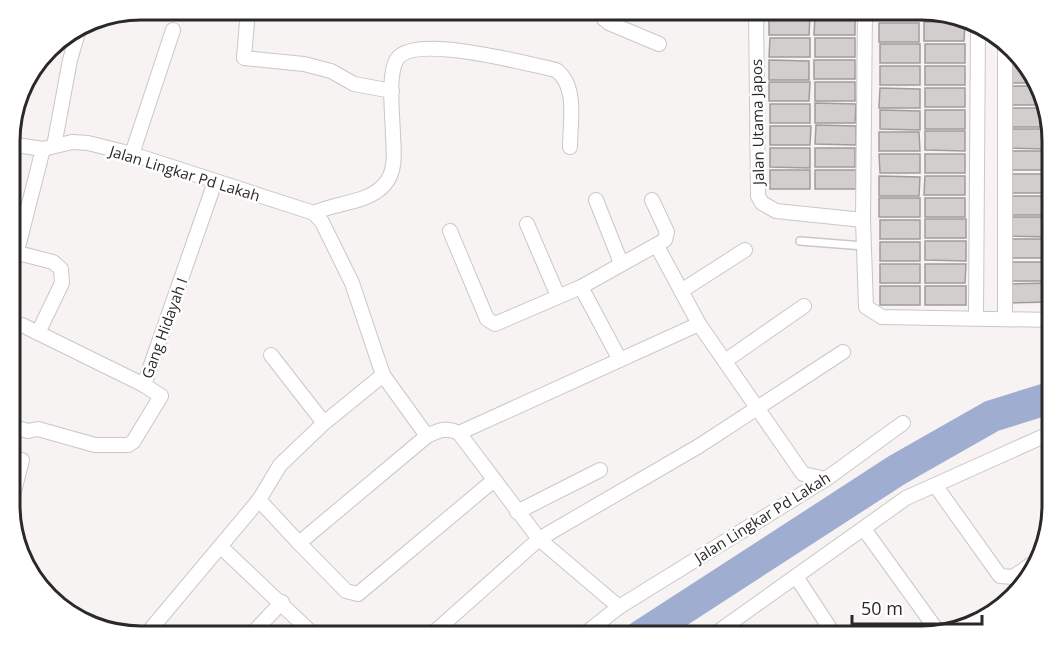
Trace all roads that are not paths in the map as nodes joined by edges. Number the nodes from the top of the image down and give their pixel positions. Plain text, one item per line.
1 (247, 20) edge
2 (605, 20) edge
3 (756, 20) edge
4 (865, 20) edge
5 (173, 30) dead end
6 (978, 34) edge
7 (76, 38) edge
8 (659, 44) dead end
9 (1005, 53) edge
10 (392, 91) junction
11 (20, 145) edge
12 (570, 147) dead end
13 (49, 148) junction
14 (132, 154) junction
15 (215, 182) junction
16 (596, 200) dead end
17 (652, 200) dead end
18 (318, 218) junction
19 (863, 220) junction
20 (527, 224) dead end
21 (20, 231) edge
22 (450, 231) dead end
23 (800, 241) dead end
24 (657, 246) junction
25 (864, 246) junction
26 (745, 250) dead end
27 (20, 253) edge
28 (621, 263) junction
29 (581, 287) junction
30 (681, 291) junction
31 (558, 296) junction
32 (804, 306) dead end
33 (976, 317) junction
34 (1005, 318) junction
35 (1042, 320) edge
36 (699, 324) junction
37 (22, 325) dead end
38 (38, 333) junction
39 (843, 352) dead end
40 (271, 355) dead end
41 (620, 360) junction
42 (724, 361) junction
43 (382, 375) junction
44 (144, 386) junction
45 (758, 409) junction
46 (324, 423) junction
47 (903, 423) dead end
48 (20, 429) edge
49 (459, 433) junction
50 (427, 436) junction
51 (1042, 437) edge
52 (22, 460) dead end
53 (20, 468) edge
54 (600, 470) dead end
55 (826, 479) junction
56 (494, 480) junction
57 (935, 485) junction
58 (259, 500) junction
59 (518, 512) junction
60 (864, 529) junction
61 (538, 539) junction
62 (299, 543) junction
63 (220, 547) junction
64 (1022, 571) edge
65 (796, 578) junction
66 (282, 602) junction
67 (619, 607) junction
68 (595, 625) edge
69 (736, 625) edge
70 (828, 625) edge
71 (933, 625) edge
72 (153, 626) edge
73 (260, 626) edge
74 (305, 626) edge
75 (442, 626) edge

1 - 10 street
2 - 8 street
3 - 19 street, Jalan Utama Japos
4 - 19 street
5 - 14 street
6 - 33 street
7 - 13 street
9 - 34 street
10 - 12 street
10 - 18 street
11 - 13 street, Jalan Lingkar Pd Lakah
13 - 14 street, Jalan Lingkar Pd Lakah
13 - 21 street
14 - 15 street, Jalan Lingkar Pd Lakah
15 - 18 street, Jalan Lingkar Pd Lakah
15 - 44 street, Gang Hidayah I
16 - 28 street
17 - 24 street
18 - 43 street
19 - 25 street
20 - 31 street
22 - 31 street
23 - 25 lane
24 - 28 street
24 - 30 street
25 - 33 street
26 - 30 street
27 - 38 street
28 - 29 street
29 - 31 street
29 - 41 street
30 - 36 street
32 - 42 street
33 - 34 street
34 - 35 street
36 - 41 street
36 - 42 street
37 - 38 street
38 - 44 street
39 - 45 street
40 - 46 street
41 - 49 street
42 - 45 street
43 - 46 street
43 - 50 street
44 - 48 street, Gang Hidayah I
45 - 55 street
45 - 61 street
46 - 58 street
47 - 55 street, Jalan Lingkar Pd Lakah
49 - 50 street
49 - 56 street
50 - 62 street
51 - 57 street
52 - 53 street
54 - 59 street
55 - 67 street, Jalan Lingkar Pd Lakah
56 - 59 street
56 - 62 street
57 - 60 street
57 - 64 street
58 - 62 street
58 - 63 street
59 - 61 street
60 - 65 street
60 - 71 street
61 - 67 street
61 - 75 street
63 - 66 street
63 - 72 street
65 - 69 street
65 - 70 street
66 - 73 street
66 - 74 street
67 - 68 street, Jalan Lingkar Pd Lakah

